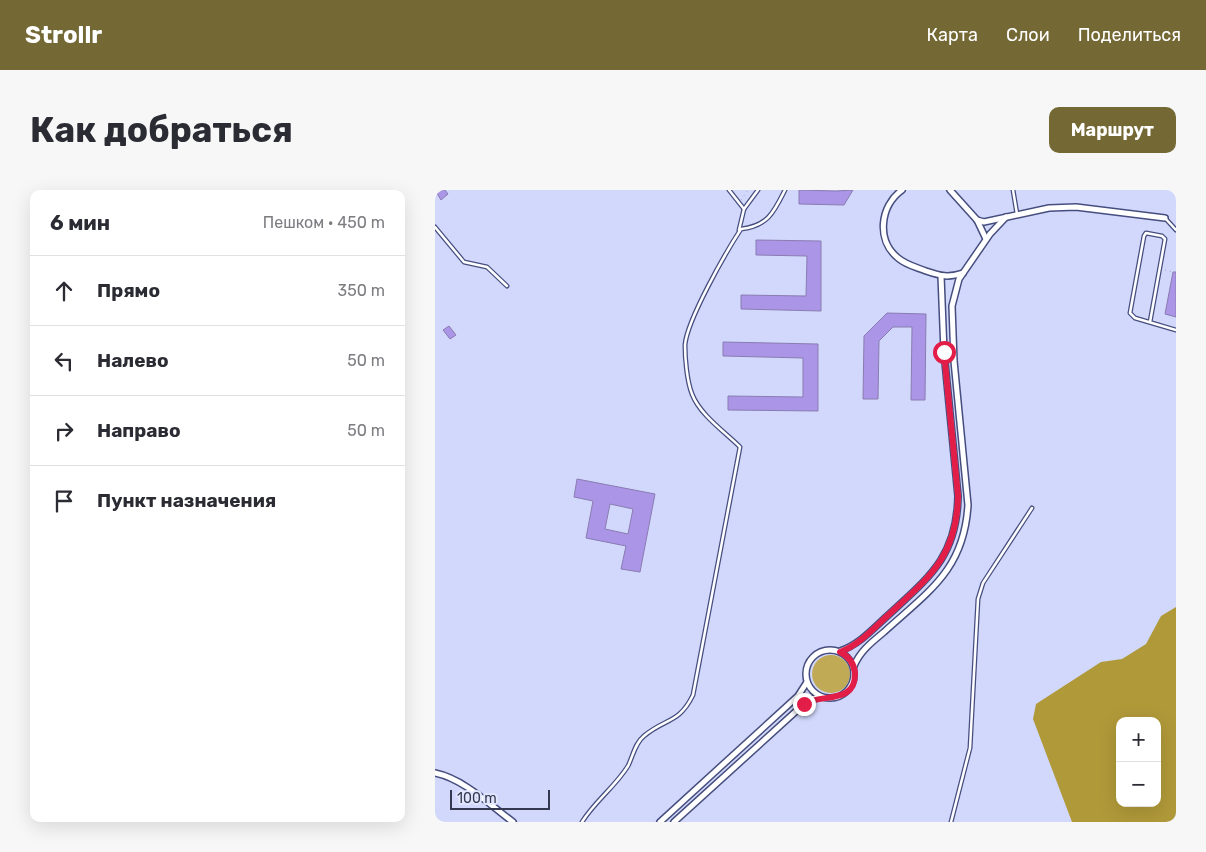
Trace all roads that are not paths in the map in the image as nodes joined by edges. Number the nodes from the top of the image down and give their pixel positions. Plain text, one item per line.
1 (729, 190) edge
2 (758, 190) edge
3 (785, 190) edge
4 (902, 190) edge
5 (950, 190) edge
6 (1013, 190) edge
7 (744, 209) junction
8 (1017, 214) junction
9 (1006, 216) junction
10 (1165, 218) joint
11 (977, 220) junction
12 (435, 227) edge
13 (1176, 230) edge
14 (738, 233) junction
15 (987, 239) junction
16 (963, 272) junction
17 (941, 276) junction
18 (507, 286) dead end
19 (1150, 322) junction
20 (1176, 330) edge
21 (1032, 508) dead end
22 (840, 652) junction
23 (853, 666) junction
24 (807, 682) junction
25 (821, 697) junction
26 (435, 773) edge
27 (513, 822) edge
28 (582, 822) edge
29 (660, 822) edge
30 (673, 822) edge
31 (951, 822) edge

1 - 7 lane
2 - 7 lane
3 - 14 lane
4 - 17 street
5 - 11 street
6 - 8 lane
7 - 14 lane
8 - 9 street
8 - 10 street
9 - 11 street
9 - 15 street
10 - 13 lane
11 - 15 street
12 - 18 lane
14 - 28 lane
15 - 16 street
16 - 17 street
16 - 23 street
17 - 22 street
19 - 19 lane
19 - 20 lane
21 - 31 lane
22 - 23 street
22 - 24 street
23 - 25 street
24 - 25 street
24 - 29 street
25 - 30 street
26 - 27 street

